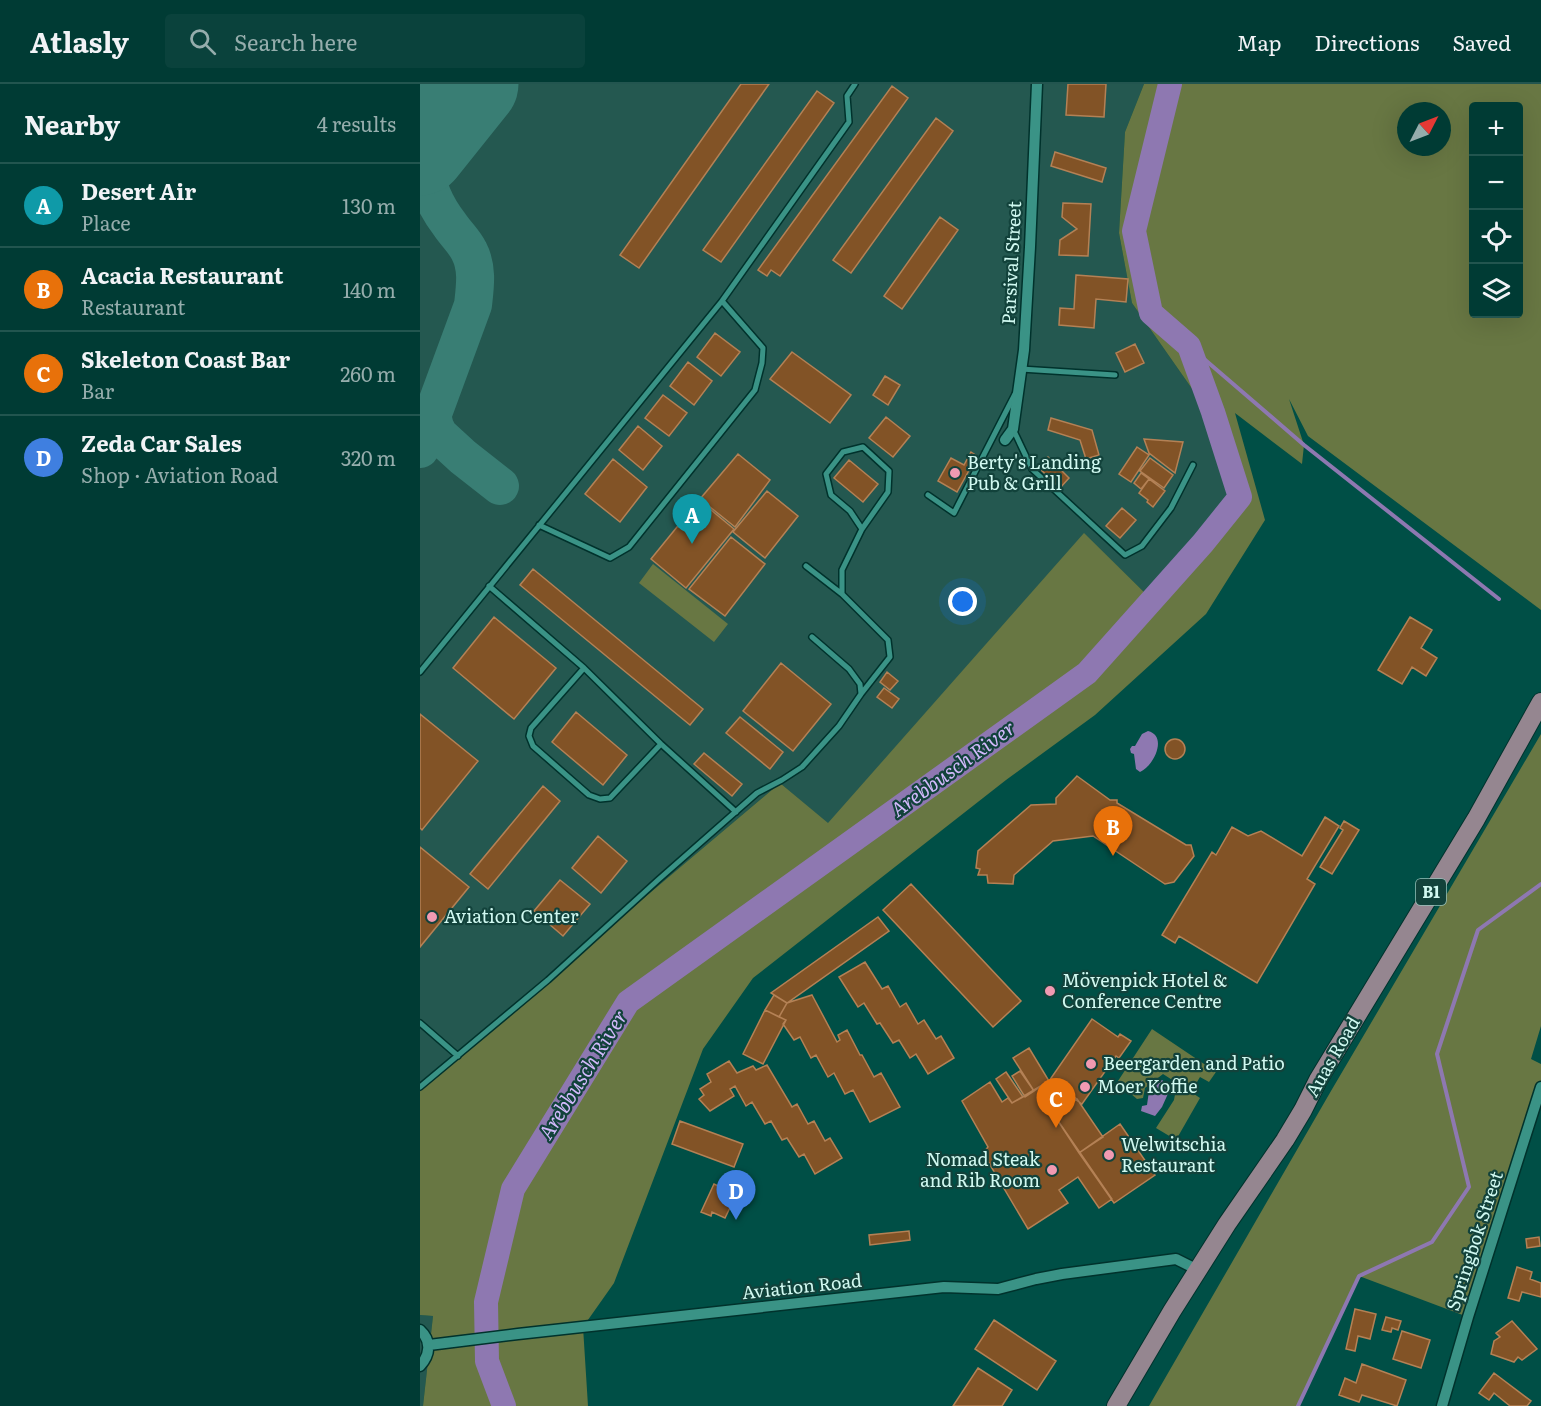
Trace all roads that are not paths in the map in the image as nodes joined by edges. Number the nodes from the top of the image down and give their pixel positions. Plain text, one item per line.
1 (855, 84) edge
2 (1037, 84) edge
3 (722, 301) junction
4 (1021, 369) junction
5 (1115, 375) dead end
6 (1018, 387) junction
7 (1013, 429) junction
8 (1005, 440) dead end
9 (1193, 465) dead end
10 (928, 495) dead end
11 (539, 525) junction
12 (862, 529) junction
13 (806, 567) dead end
14 (489, 586) junction
15 (842, 594) junction
16 (812, 638) dead end
17 (584, 668) junction
18 (420, 672) edge
19 (861, 694) junction
20 (1541, 702) edge
21 (661, 744) junction
22 (736, 812) junction
23 (420, 1023) edge
24 (458, 1056) junction
25 (420, 1087) edge
26 (1541, 1087) edge
27 (1198, 1270) junction
28 (420, 1330) edge
29 (429, 1345) junction
30 (420, 1366) edge
31 (1116, 1406) edge
32 (1442, 1406) edge

1 - 3 lane
2 - 4 street, Parsival Street
3 - 11 lane
3 - 11 lane
4 - 5 lane
4 - 6 street, Parsival Street
6 - 7 street, Parsival Street
6 - 10 lane
7 - 8 street, Parsival Street
7 - 9 lane
11 - 14 lane
12 - 12 lane
12 - 15 lane
13 - 15 lane
14 - 17 lane
14 - 18 lane
15 - 19 lane
16 - 19 lane
17 - 21 lane
17 - 21 lane
19 - 22 lane
20 - 27 main road, Auas Road / B1
21 - 22 lane
22 - 24 lane
23 - 24 lane
24 - 25 lane
26 - 32 street, Springbok Street
27 - 29 street, Aviation Road
27 - 31 main road, Auas Road / B1
28 - 29 street
29 - 30 street

